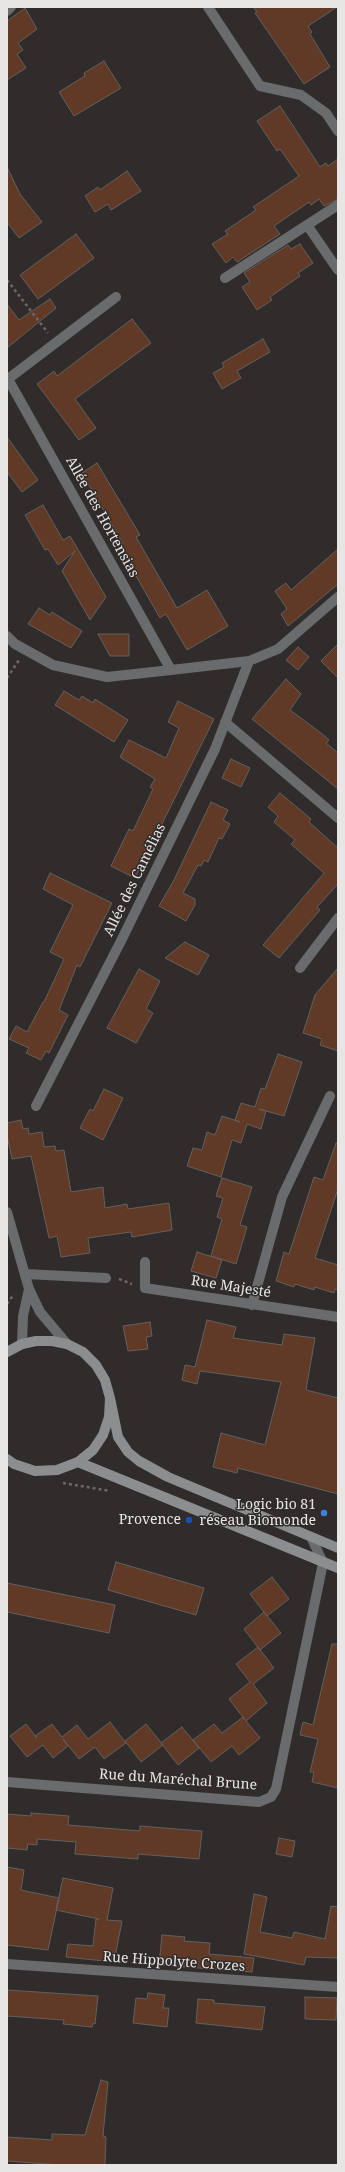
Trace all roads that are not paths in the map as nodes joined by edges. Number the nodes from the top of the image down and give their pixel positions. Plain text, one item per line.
1 (12, 7) edge
2 (208, 7) edge
3 (7, 10) edge
4 (338, 130) edge
5 (338, 205) edge
6 (307, 225) junction
7 (338, 270) edge
8 (225, 278) dead end
9 (116, 297) dead end
10 (8, 379) edge
11 (338, 597) edge
12 (7, 636) edge
13 (249, 661) junction
14 (171, 670) junction
15 (225, 722) junction
16 (338, 818) edge
17 (338, 918) edge
18 (300, 968) dead end
19 (330, 1096) dead end
20 (36, 1106) dead end
21 (7, 1212) edge
22 (145, 1262) dead end
23 (24, 1274) junction
24 (106, 1278) road end
25 (28, 1289) junction
26 (252, 1305) junction
27 (338, 1317) edge
28 (22, 1344) junction
29 (67, 1344) junction
30 (7, 1352) edge
31 (110, 1398) junction
32 (7, 1459) edge
33 (78, 1462) junction
34 (312, 1539) junction
35 (338, 1548) edge
36 (323, 1563) junction
37 (338, 1568) edge
38 (7, 1782) edge
39 (7, 1964) edge
40 (338, 1987) edge

1 - 3 street
2 - 4 street
5 - 6 street
6 - 7 street
6 - 8 street
9 - 10 street
10 - 14 street, Allée des Hortensias
11 - 13 street
12 - 14 street
13 - 14 street
13 - 15 street, Allée des Camélias
15 - 16 street
15 - 20 street, Allée des Camélias
17 - 18 street
19 - 26 street
21 - 23 street
22 - 26 street, Rue Majesté
23 - 24 street
23 - 25 street
25 - 28 street
25 - 29 street
26 - 27 street, Rue Majesté
28 - 29 main road
28 - 30 main road
29 - 31 main road
31 - 33 main road
31 - 34 main road
32 - 33 main road
33 - 36 main road
34 - 35 main road
34 - 36 street
36 - 37 main road
36 - 38 street, Rue du Maréchal Brune
39 - 40 street, Rue Hippolyte Crozes

